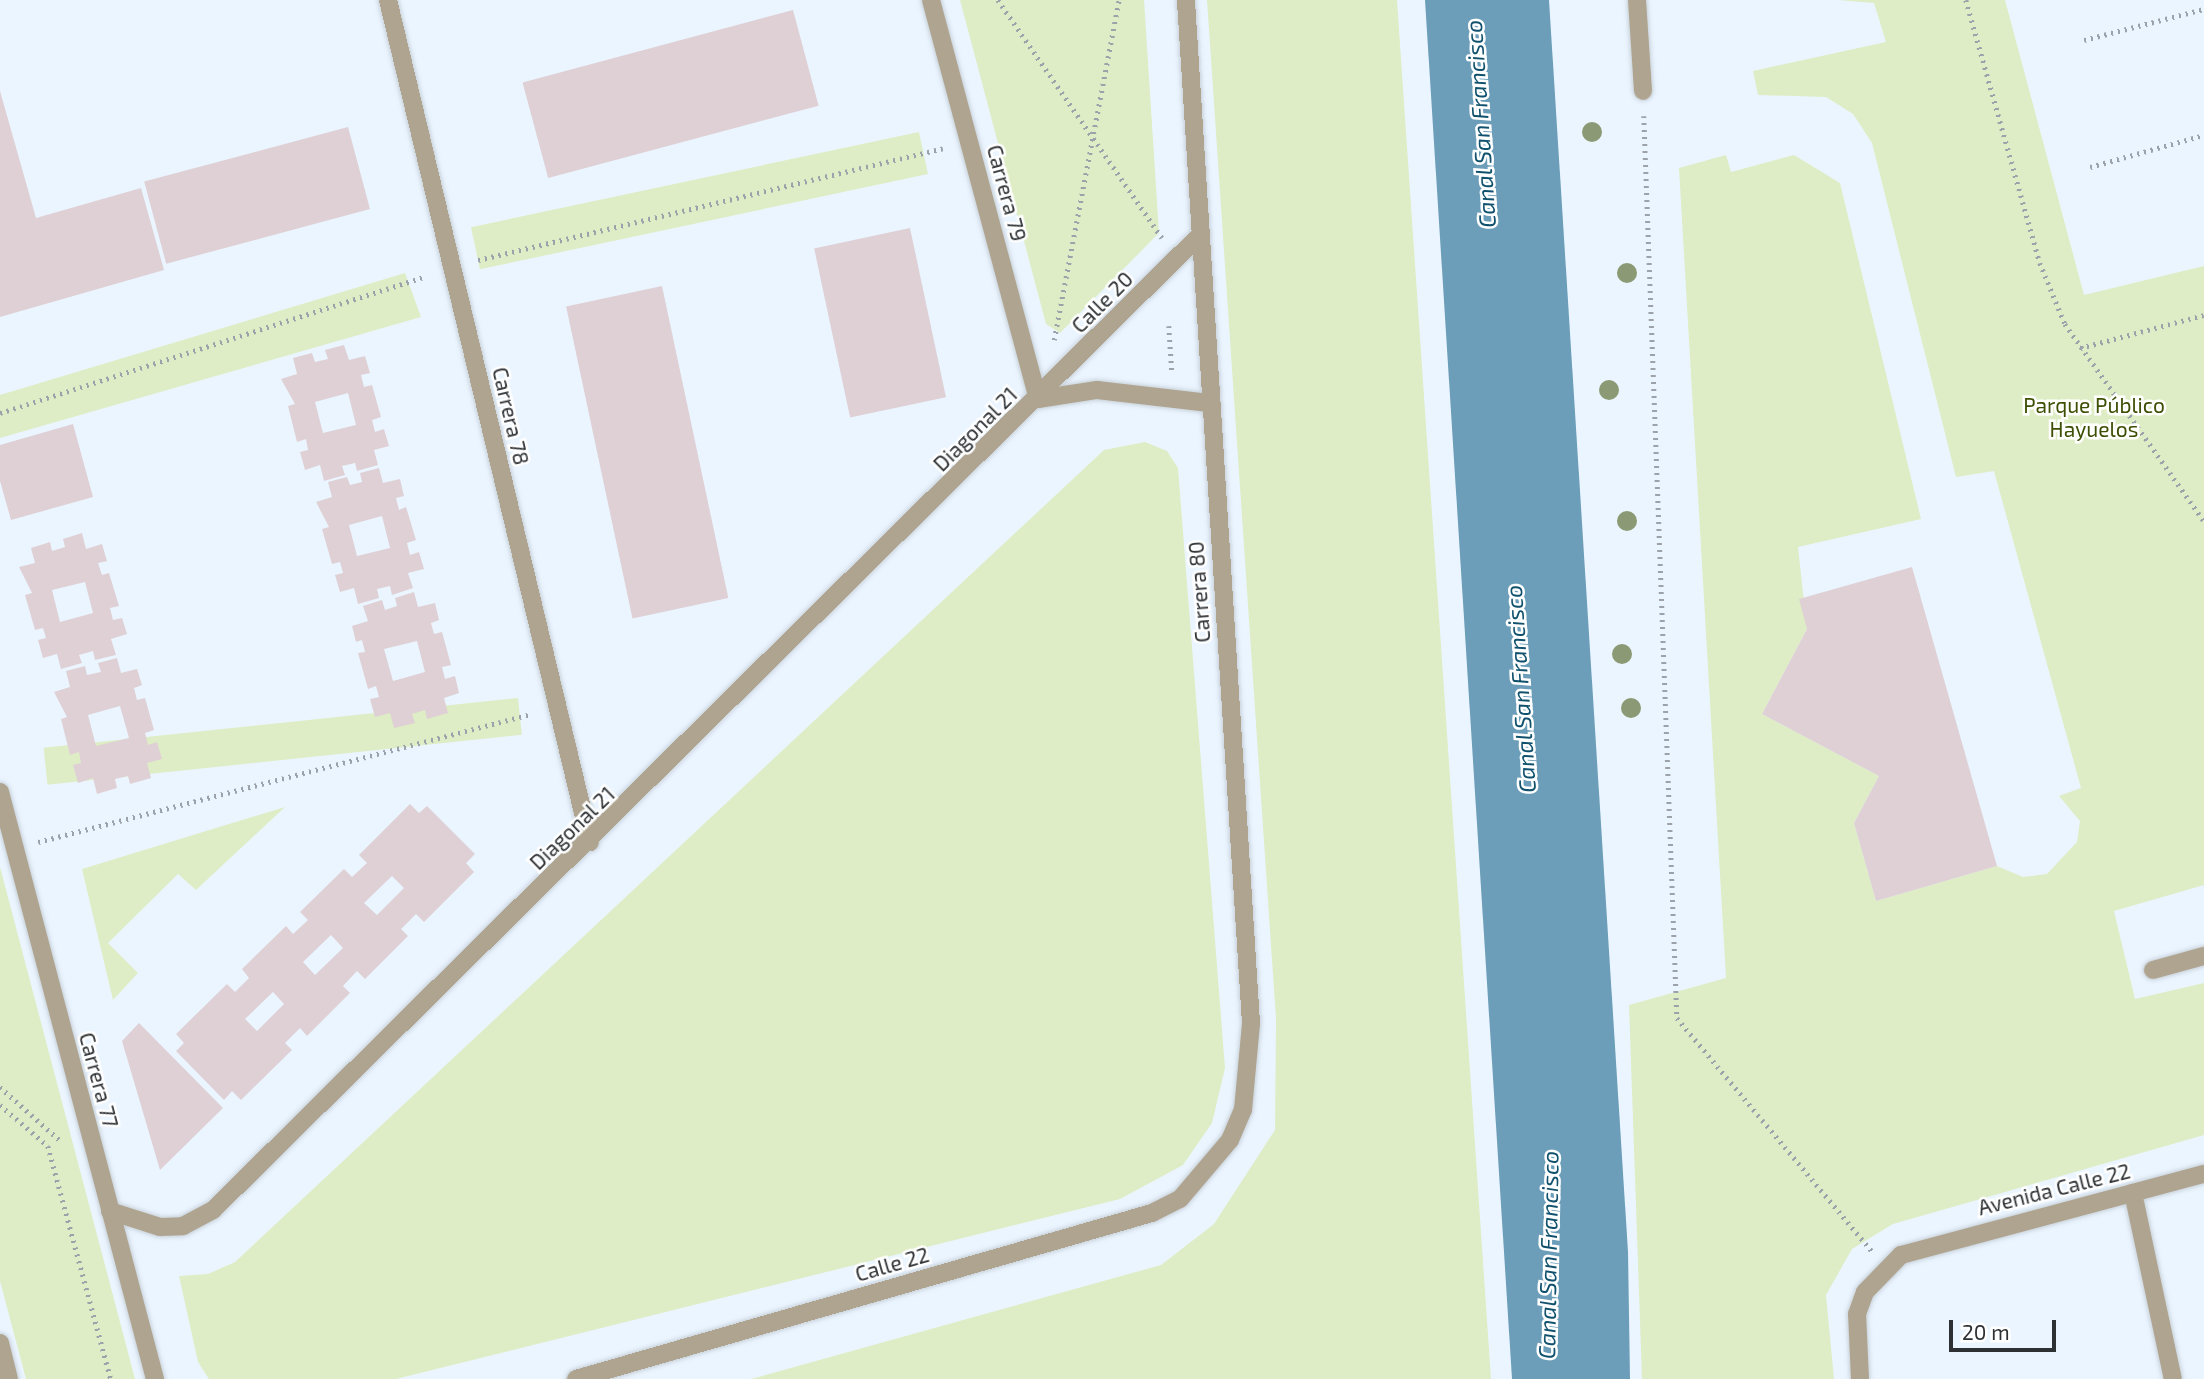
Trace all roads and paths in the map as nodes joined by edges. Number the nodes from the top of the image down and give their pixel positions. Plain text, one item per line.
1 (387, 0) edge
2 (931, 0) edge
3 (998, 0) edge
4 (1119, 0) edge
5 (1186, 0) edge
6 (1637, 0) edge
7 (1966, 0) edge
8 (2204, 9) edge
9 (2084, 40) dead end
10 (1643, 91) joint
11 (2204, 135) edge
12 (1093, 137) junction
13 (2090, 167) dead end
14 (1162, 237) dead end
15 (1198, 237) junction
16 (2204, 315) edge
17 (1169, 326) dead end
18 (1054, 342) dead end
19 (2079, 348) junction
20 (1172, 373) dead end
21 (1038, 399) junction
22 (1209, 403) junction
23 (2204, 522) edge
24 (536, 713) dead end
25 (0, 792) edge
26 (590, 842) junction
27 (15, 848) junction
28 (2204, 956) edge
29 (2153, 970) dead end
30 (0, 1087) edge
31 (0, 1105) edge
32 (65, 1153) dead end
33 (1208, 1171) joint
34 (2204, 1174) edge
35 (2133, 1193) junction
36 (110, 1211) junction
37 (1886, 1268) junction
38 (0, 1343) edge
39 (9, 1379) edge
40 (111, 1379) edge
41 (155, 1379) edge
42 (576, 1379) edge
43 (1860, 1379) edge
44 (2173, 1379) edge

1 - 26 street, Carrera 78
2 - 21 street, Carrera 79
3 - 12 path
4 - 12 path
5 - 15 street, Carrera 80
6 - 10 street
7 - 19 path
8 - 9 path
10 - 37 path
11 - 13 path
12 - 14 path
12 - 18 path
15 - 21 street, Calle 20
15 - 22 street, Carrera 80
16 - 19 path
17 - 20 path
19 - 23 path
21 - 22 street
21 - 26 street, Diagonal 21
22 - 33 street, Carrera 80
24 - 27 path
25 - 27 street, Carrera 77
26 - 36 street, Diagonal 21
27 - 36 street, Carrera 77
28 - 29 street
30 - 32 path
31 - 40 path
33 - 42 street, Calle 22
34 - 35 street, Avenida Calle 22
35 - 37 street, Avenida Calle 22
35 - 44 street
36 - 41 street, Carrera 77
37 - 43 street
38 - 39 street

